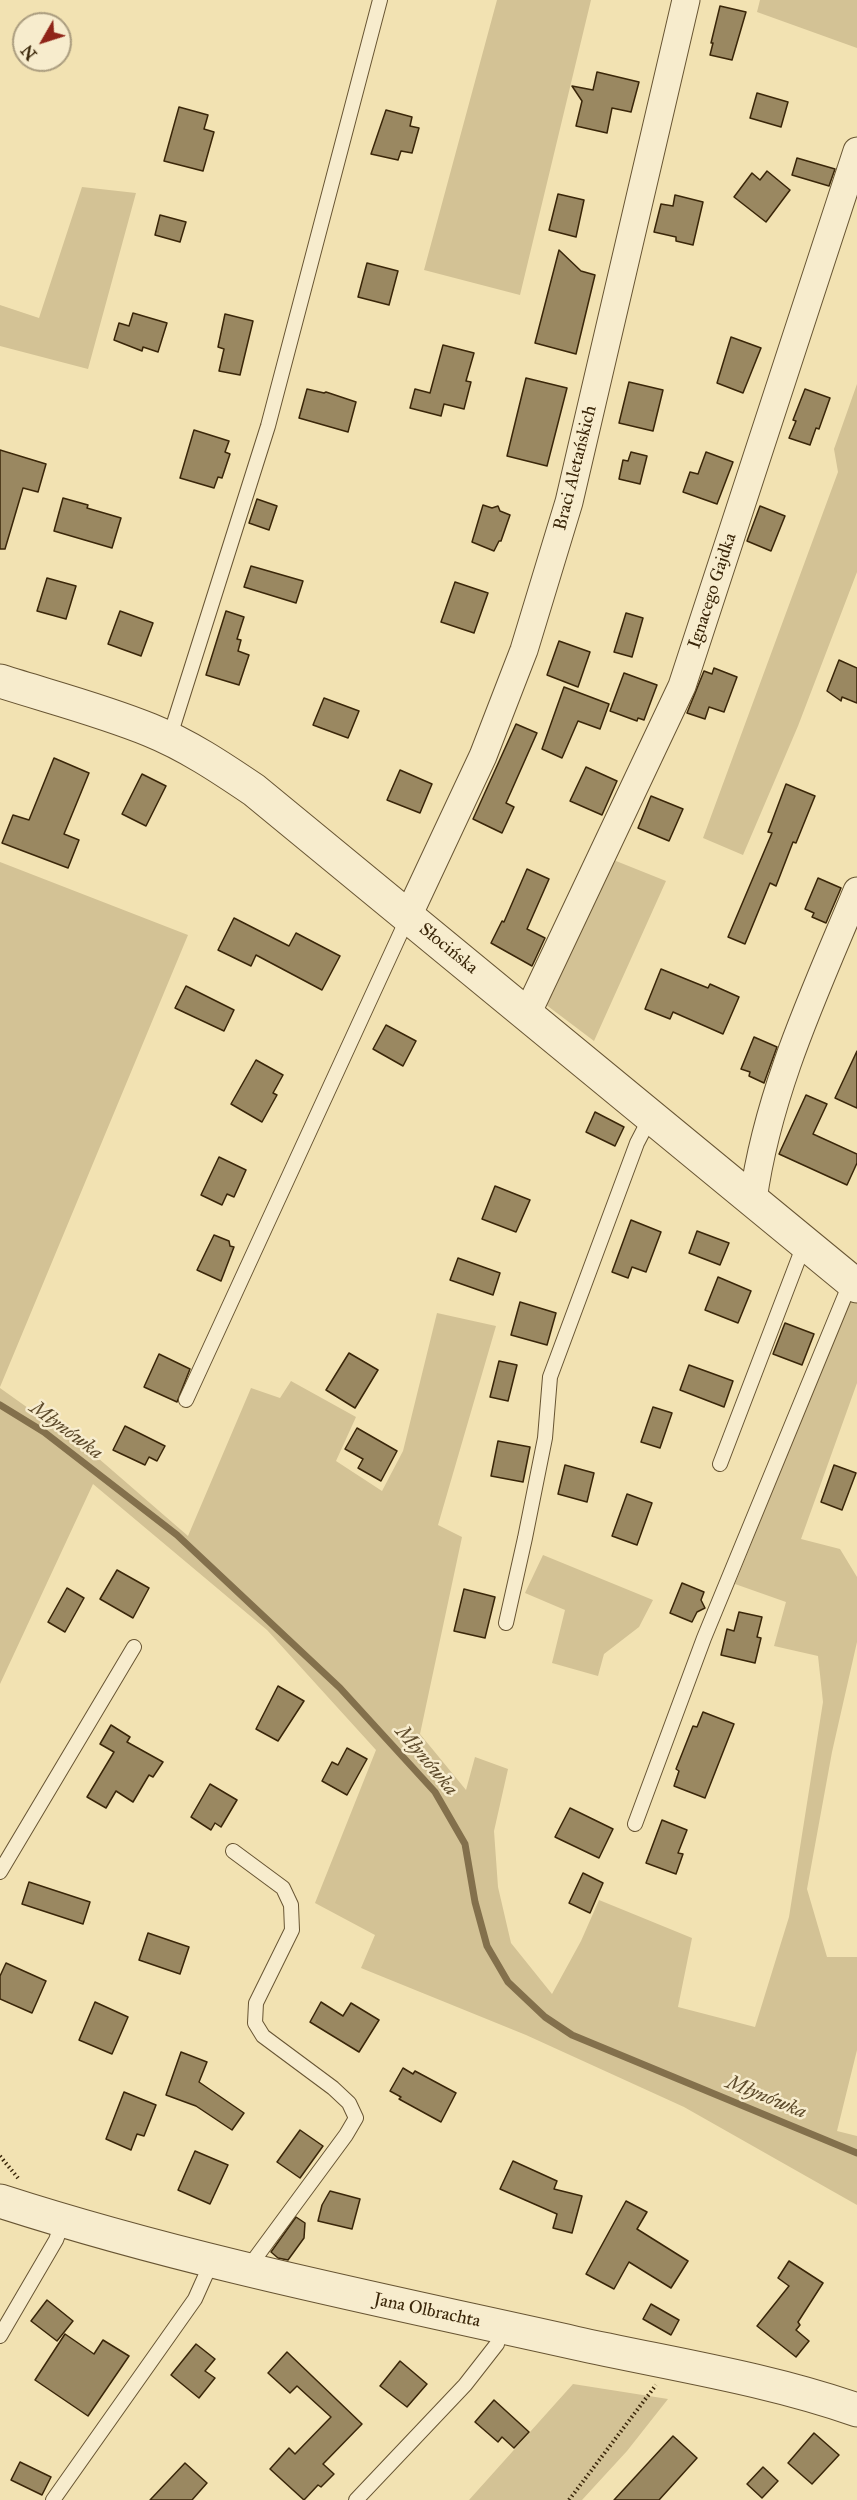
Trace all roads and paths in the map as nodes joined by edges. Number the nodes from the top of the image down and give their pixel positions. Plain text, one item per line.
1 (380, 0) edge
2 (686, 0) edge
3 (857, 151) edge
4 (0, 681) edge
5 (170, 739) junction
6 (857, 891) edge
7 (408, 916) junction
8 (527, 1014) junction
9 (651, 1116) junction
10 (753, 1200) junction
11 (805, 1242) junction
12 (854, 1284) edge
13 (186, 1400) dead end
14 (720, 1464) dead end
15 (506, 1623) dead end
16 (134, 1647) dead end
17 (634, 1824) dead end
18 (233, 1851) dead end
19 (0, 1872) edge
20 (0, 2201) edge
21 (63, 2221) junction
22 (212, 2261) junction
23 (247, 2270) junction
24 (500, 2326) junction
25 (0, 2336) edge
26 (671, 2362) junction
27 (857, 2410) edge
28 (53, 2500) edge
29 (356, 2500) edge
30 (569, 2500) edge

1 - 5 lane
2 - 7 street, Braci Aletańskich
3 - 8 street, Ignacego Gajdka
4 - 5 street, Słocińska
5 - 7 street, Słocińska
6 - 10 street
7 - 8 street, Słocińska
7 - 13 lane
8 - 9 street, Słocińska
9 - 10 street, Słocińska
9 - 15 lane
10 - 11 street, Słocińska
11 - 12 street, Słocińska
11 - 14 lane
12 - 17 lane
16 - 19 lane
18 - 23 lane
20 - 21 street, Jana Olbrachta
21 - 22 street, Jana Olbrachta
21 - 25 lane
22 - 23 street, Jana Olbrachta
22 - 28 lane
23 - 24 street, Jana Olbrachta
24 - 26 street, Jana Olbrachta
24 - 29 lane
26 - 27 street, Jana Olbrachta
26 - 30 path

